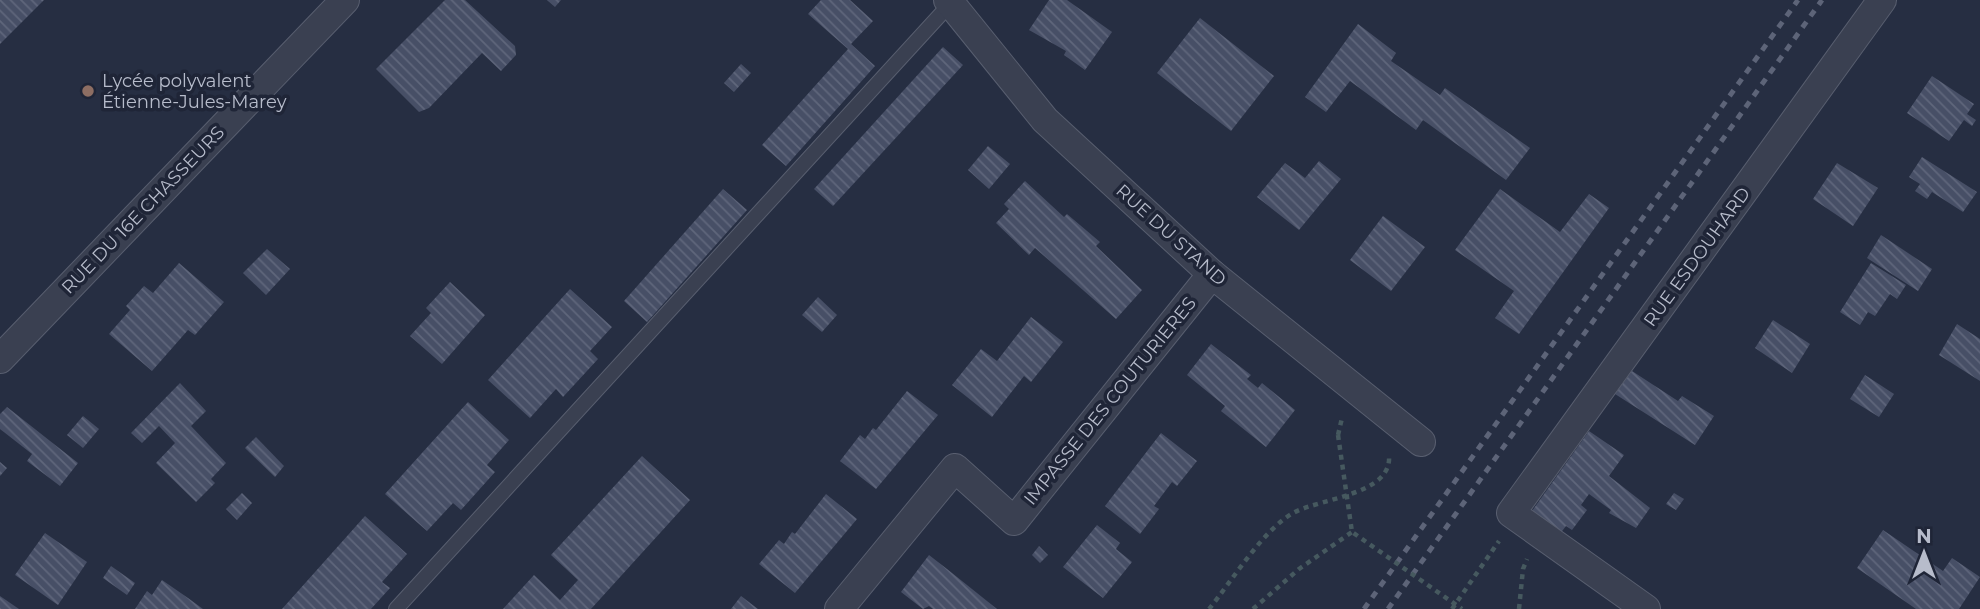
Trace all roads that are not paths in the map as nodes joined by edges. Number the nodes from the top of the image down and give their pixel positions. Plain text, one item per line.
1 (345, 0) edge
2 (1882, 0) edge
3 (950, 1) edge
4 (1212, 274) junction
5 (0, 359) edge
6 (1413, 435) road end
7 (396, 609) edge
8 (839, 609) edge
9 (1646, 609) edge

1 - 5 street, RUE DU 16E CHASSEURS
2 - 9 street, RUE ESDOUHARD
3 - 4 street, RUE DU STAND
3 - 7 lane
4 - 6 street, RUE DU STAND
4 - 8 street, IMPASSE DES COUTURIERES

